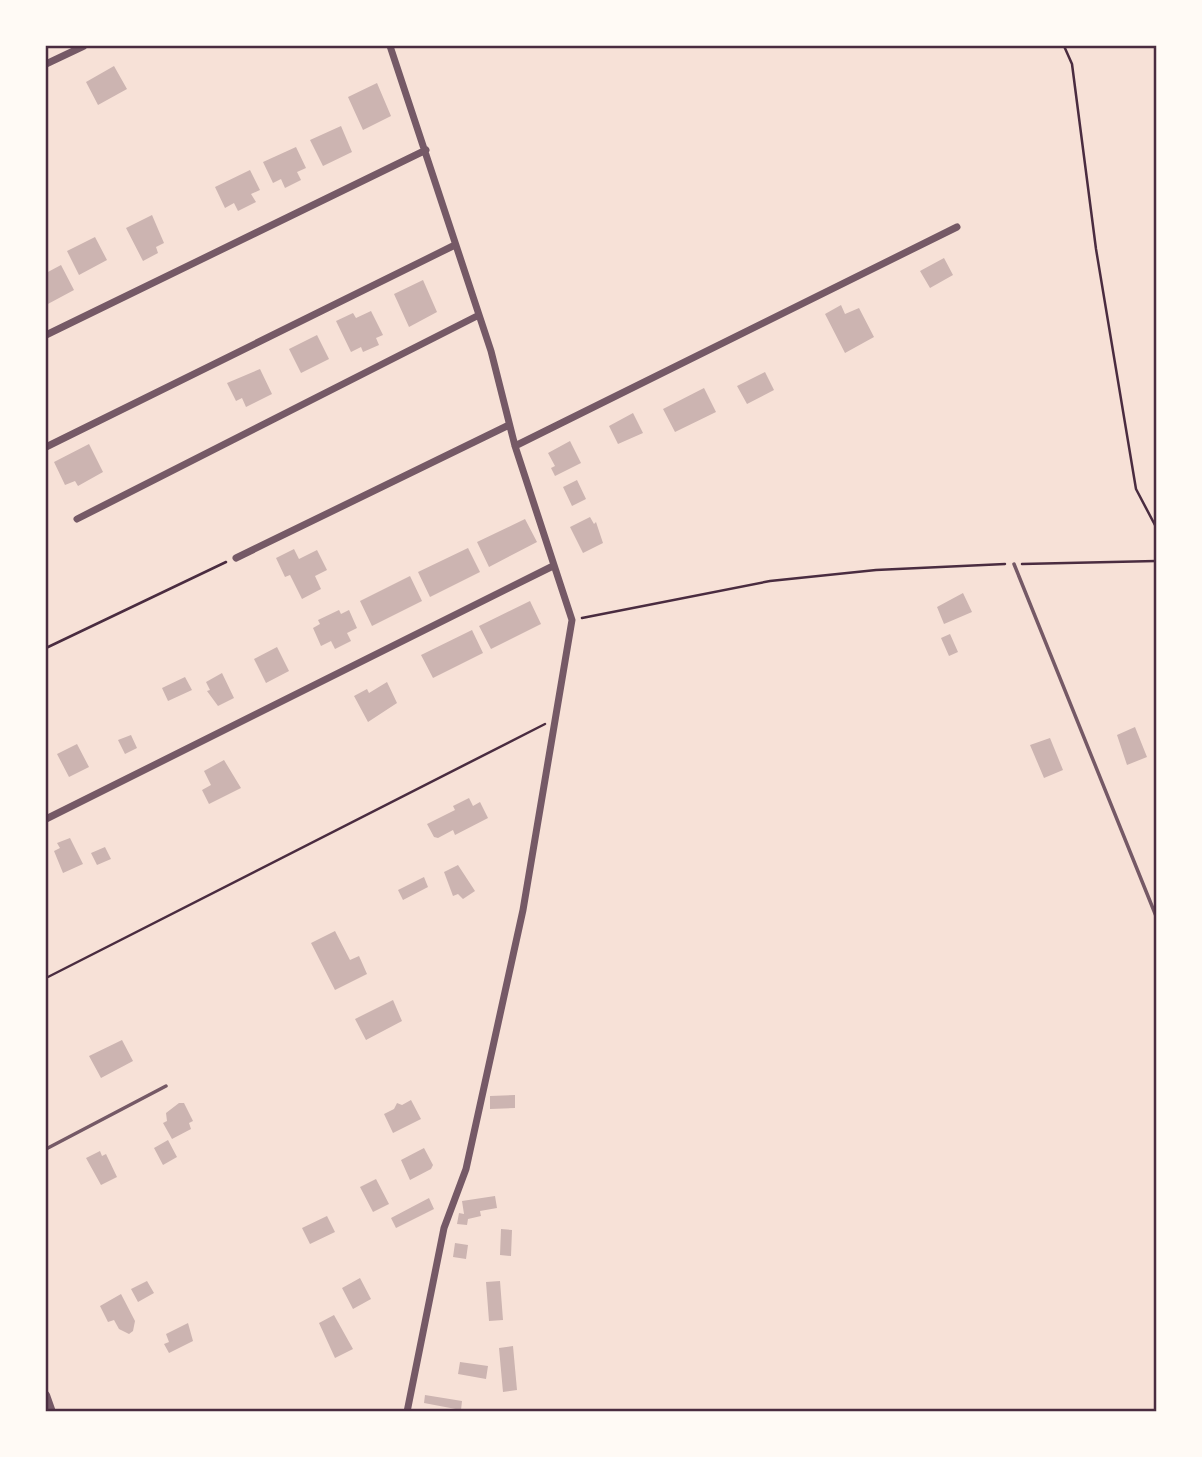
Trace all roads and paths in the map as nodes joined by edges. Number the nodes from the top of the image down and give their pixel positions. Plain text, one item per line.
1 (84, 46) edge
2 (390, 46) edge
3 (1064, 46) edge
4 (46, 64) edge
5 (426, 150) junction
6 (957, 227) dead end
7 (455, 245) junction
8 (479, 316) junction
9 (46, 335) edge
10 (509, 425) junction
11 (515, 446) junction
12 (46, 447) edge
13 (77, 519) dead end
14 (1157, 527) edge
15 (236, 558) joint
16 (1157, 561) edge
17 (1014, 564) junction
18 (554, 566) junction
19 (572, 620) junction
20 (46, 648) edge
21 (555, 719) junction
22 (46, 819) edge
23 (1157, 916) edge
24 (46, 978) edge
25 (166, 1086) dead end
26 (46, 1149) edge
27 (46, 1395) edge
28 (52, 1412) edge
29 (408, 1412) edge

1 - 4 street
2 - 5 street
3 - 14 path
5 - 7 street
5 - 9 street
6 - 11 street
7 - 8 street
7 - 12 street
8 - 10 street
8 - 13 street
10 - 11 street
10 - 15 street
11 - 18 street
15 - 20 path
16 - 17 path
17 - 19 path
17 - 23 lane
18 - 19 street
18 - 22 street
19 - 21 street
21 - 24 path
21 - 29 street
25 - 26 lane
27 - 28 street

